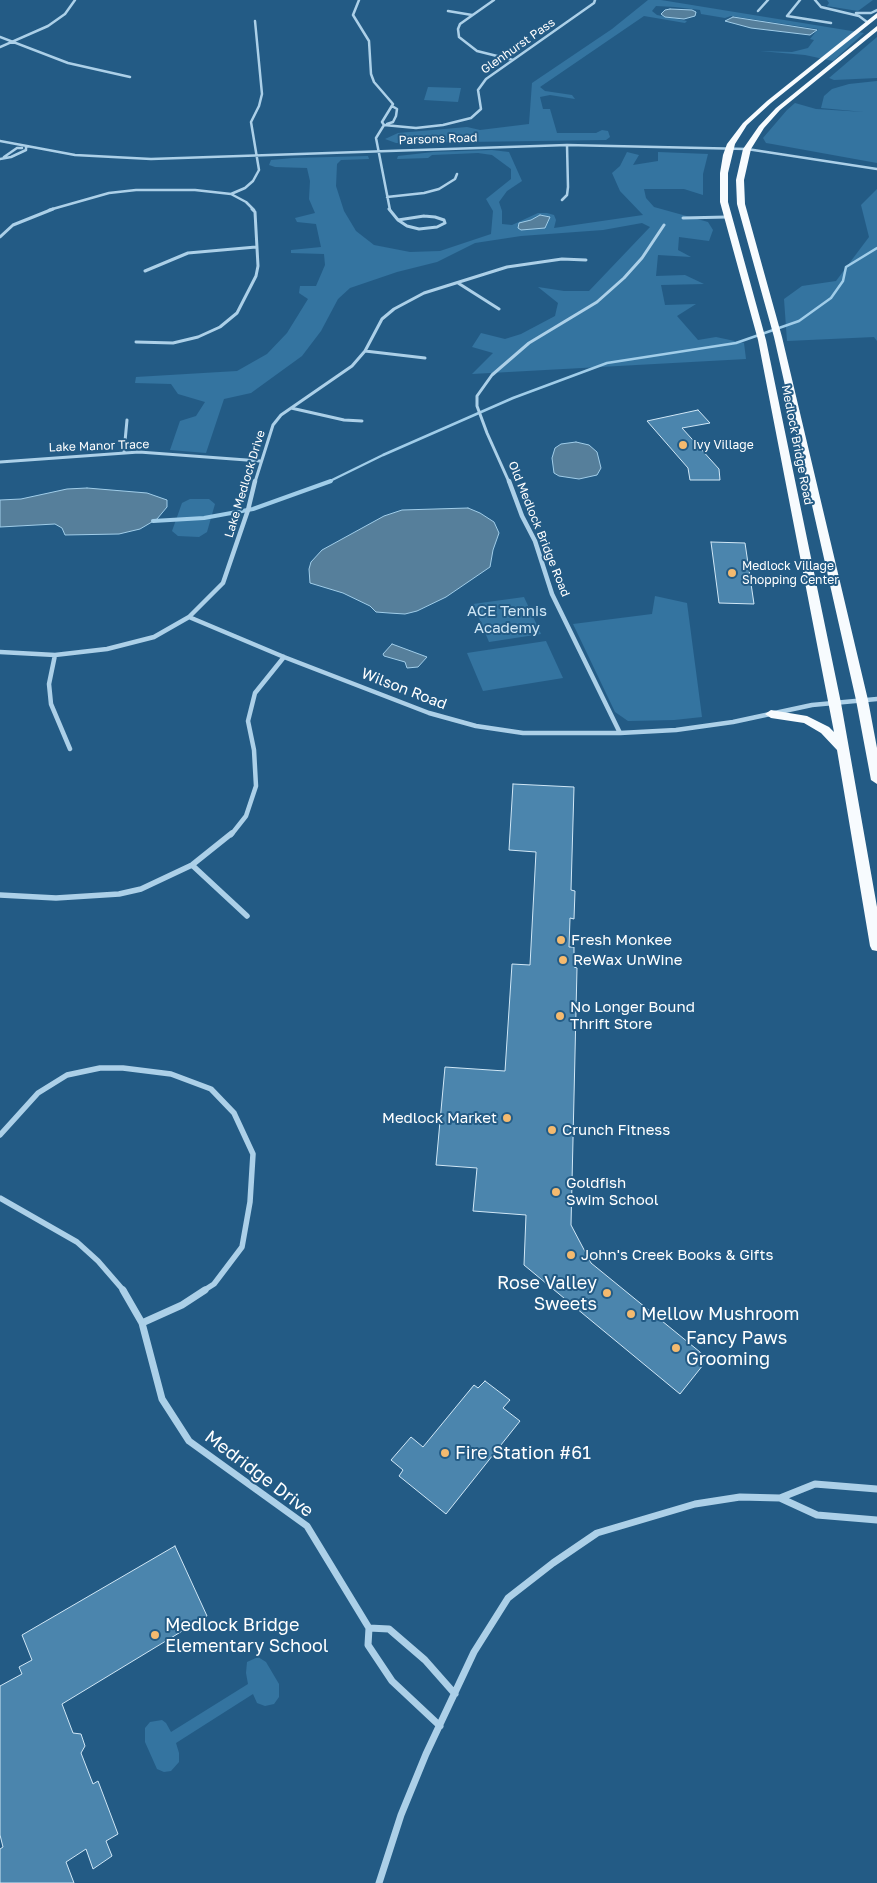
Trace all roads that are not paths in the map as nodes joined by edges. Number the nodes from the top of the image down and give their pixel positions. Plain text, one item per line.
1 (75, 0) edge
2 (359, 0) edge
3 (494, 0) edge
4 (595, 0) edge
5 (768, 0) edge
6 (800, 0) edge
7 (815, 0) edge
8 (821, 7) junction
9 (877, 10) edge
10 (448, 11) dead end
11 (758, 11) dead end
12 (472, 15) junction
13 (877, 15) edge
14 (256, 21) dead end
15 (867, 22) junction
16 (831, 23) dead end
17 (877, 28) edge
18 (0, 37) edge
19 (12, 43) junction
20 (0, 47) edge
21 (513, 60) junction
22 (130, 77) dead end
23 (392, 106) junction
24 (384, 125) junction
25 (0, 141) edge
26 (567, 145) junction
27 (26, 148) junction
28 (729, 148) junction
29 (747, 149) junction
30 (377, 150) junction
31 (258, 156) junction
32 (2, 158) edge
33 (877, 169) edge
34 (458, 174) dead end
35 (231, 194) junction
36 (387, 197) junction
37 (562, 200) dead end
38 (727, 217) junction
39 (683, 218) dead end
40 (398, 220) junction
41 (664, 225) dead end
42 (0, 236) edge
43 (256, 247) junction
44 (586, 260) dead end
45 (145, 271) dead end
46 (458, 283) junction
47 (499, 309) dead end
48 (136, 342) dead end
49 (365, 351) junction
50 (425, 358) dead end
51 (291, 408) junction
52 (127, 420) dead end
53 (362, 421) dead end
54 (124, 452) junction
55 (260, 461) junction
56 (0, 462) edge
57 (189, 617) junction
58 (0, 652) edge
59 (55, 655) junction
60 (284, 657) junction
61 (877, 699) edge
62 (862, 700) junction
63 (835, 703) junction
64 (771, 714) junction
65 (620, 733) junction
66 (70, 749) dead end
67 (843, 749) junction
68 (877, 780) edge
69 (192, 865) junction
70 (868, 893) junction
71 (0, 895) edge
72 (877, 905) edge
73 (247, 916) dead end
74 (877, 946) edge
75 (0, 1135) edge
76 (0, 1198) edge
77 (142, 1323) junction
78 (877, 1489) edge
79 (780, 1498) junction
80 (877, 1520) edge
81 (369, 1628) junction
82 (455, 1694) junction
83 (440, 1726) junction
84 (379, 1883) edge

1 - 19 street
2 - 23 street
3 - 12 street
4 - 21 street, Glenhurst Pass
5 - 11 street
6 - 16 street
7 - 8 street
8 - 9 street
8 - 15 street
10 - 12 street
12 - 21 street
13 - 15 highway, Medlock Bridge Road
14 - 31 street
15 - 28 highway, Medlock Bridge Road
17 - 29 highway, Medlock Bridge Road
18 - 19 street
19 - 20 street
19 - 22 street
21 - 24 street, Glenhurst Pass
23 - 24 street
23 - 24 street
24 - 30 street
25 - 27 street, Parsons Road
26 - 28 street, Parsons Road
26 - 30 street, Parsons Road
26 - 37 street
27 - 31 street, Parsons Road
27 - 32 street
27 - 32 street
28 - 29 street, Parsons Road
28 - 38 highway, Medlock Bridge Road
29 - 33 street, Parsons Road
29 - 62 highway, Medlock Bridge Road
30 - 31 street, Parsons Road
30 - 36 street
31 - 35 street
34 - 36 street
35 - 42 street
35 - 43 street
36 - 40 street
38 - 39 street
38 - 63 highway, Medlock Bridge Road
40 - 40 street
41 - 65 street, Old Medlock Bridge Road
43 - 45 street
43 - 48 street
44 - 46 street, Lake Medlock Drive
46 - 47 street
46 - 49 street, Lake Medlock Drive
49 - 50 street
49 - 51 street, Lake Medlock Drive
51 - 53 street
51 - 55 street, Lake Medlock Drive
52 - 54 street
54 - 55 street, Lake Manor Trace
54 - 56 street, Lake Manor Trace
55 - 57 street, Lake Medlock Drive
57 - 59 street, Lake Medlock Drive
57 - 60 street, Wilson Road
58 - 59 street, Lake Medlock Drive
59 - 66 street
60 - 65 street, Wilson Road
60 - 69 street
61 - 62 street
62 - 63 street
62 - 68 highway, Medlock Bridge Road
63 - 64 street
63 - 67 highway, Medlock Bridge Road
64 - 65 street
64 - 67 highway
67 - 70 highway, Medlock Bridge Road
69 - 71 street
69 - 73 street
70 - 72 highway
70 - 74 highway, Medlock Bridge Road
75 - 77 street
76 - 77 street, Medridge Drive
77 - 81 street, Medridge Drive
78 - 79 street
79 - 80 street
79 - 82 street
81 - 82 street
81 - 83 street, Medridge Drive
82 - 83 street
83 - 84 street

